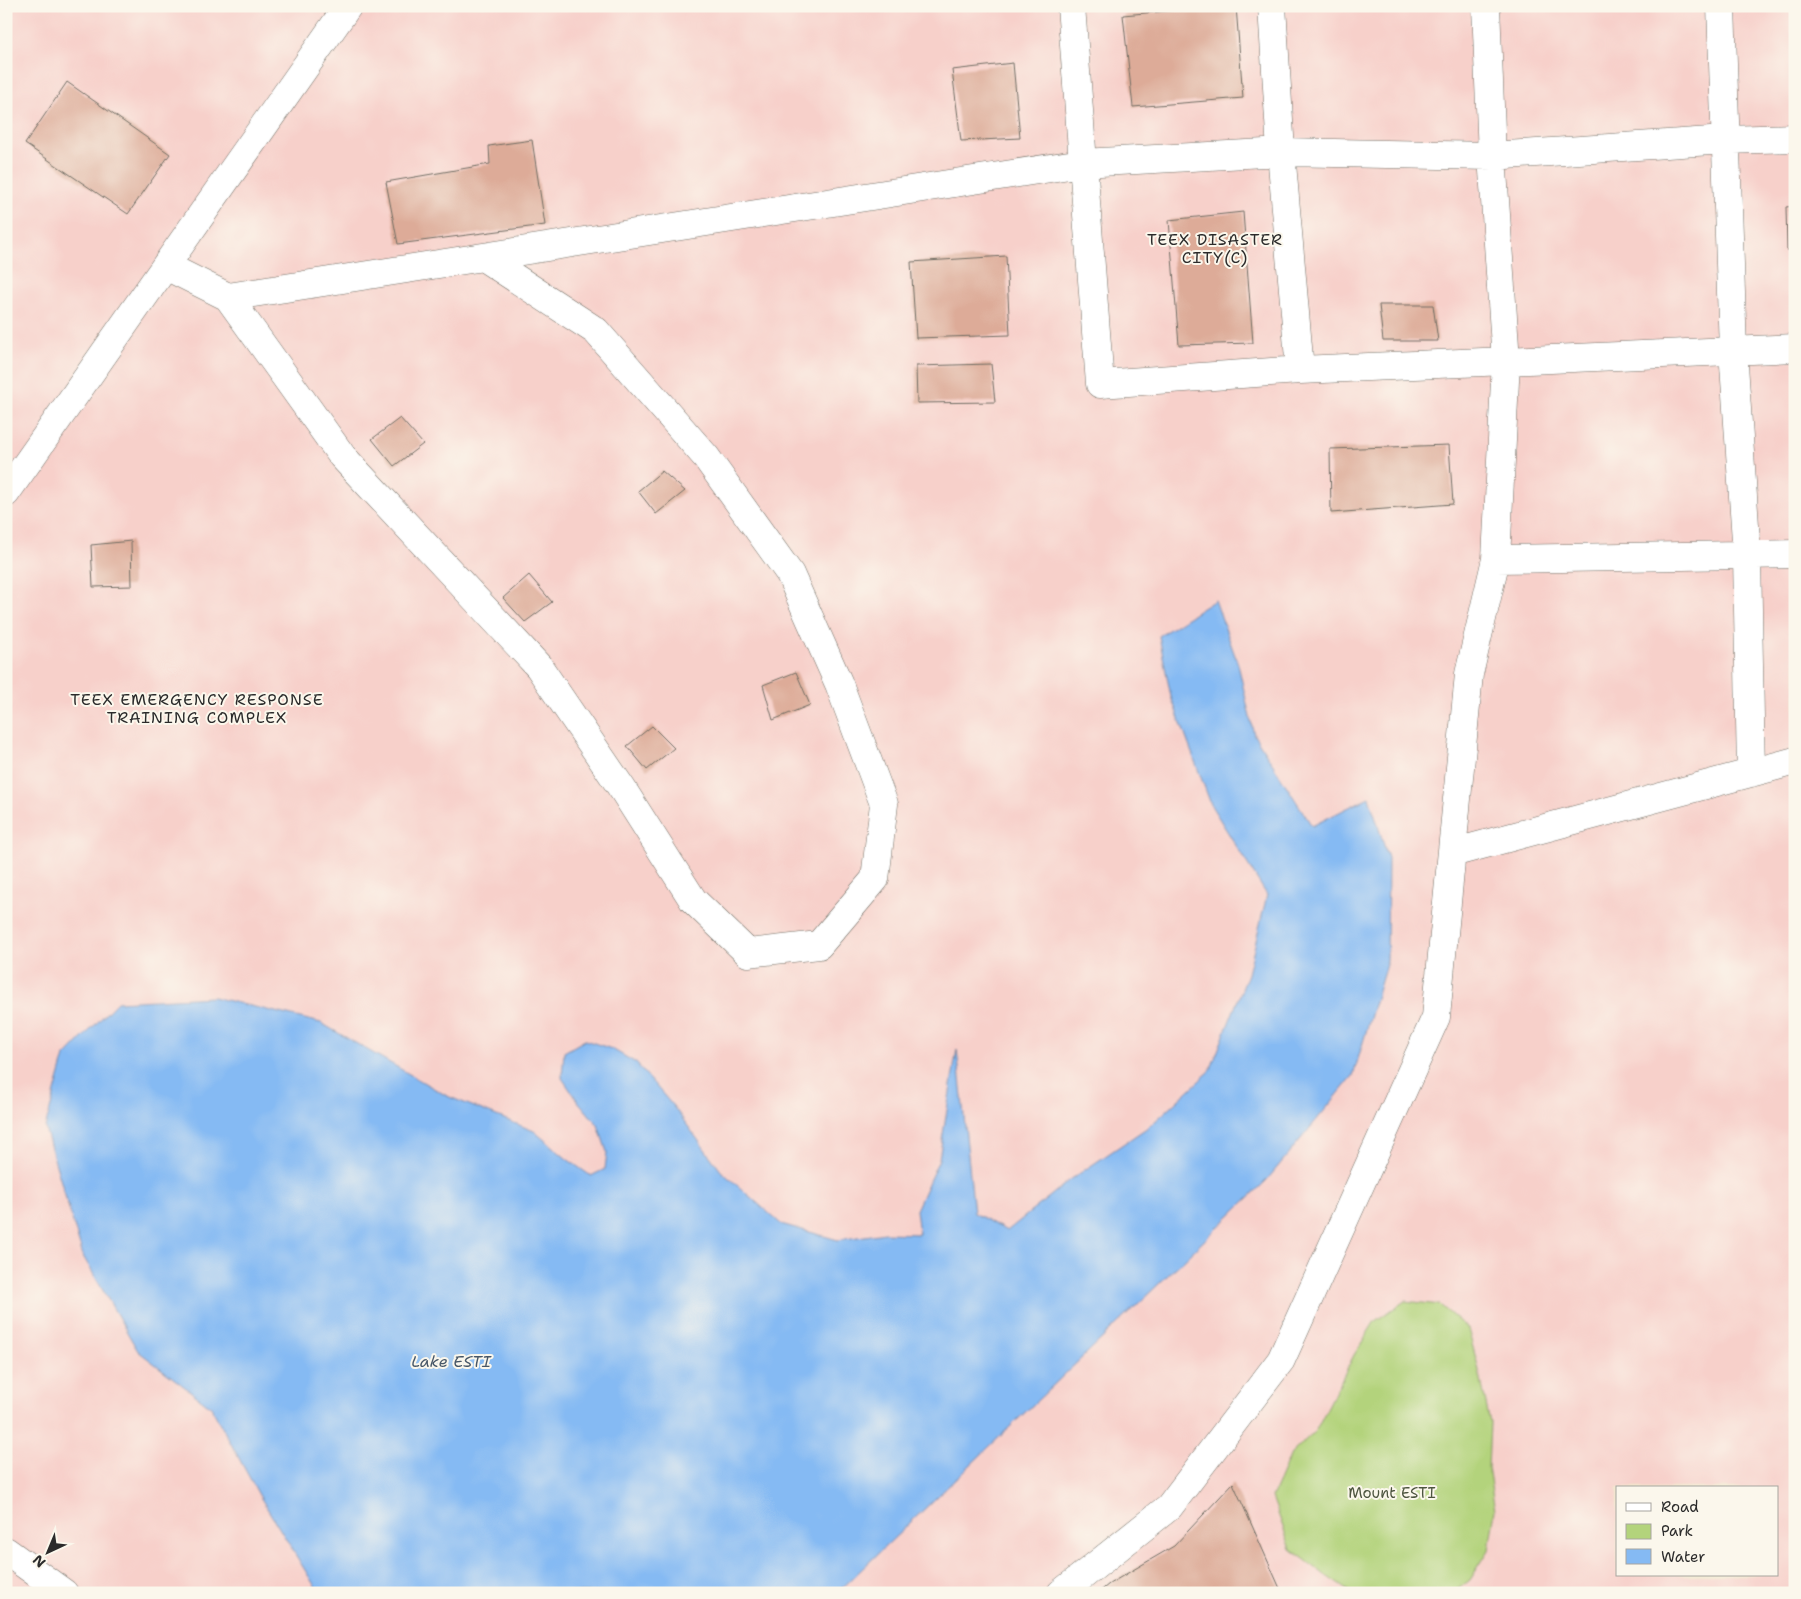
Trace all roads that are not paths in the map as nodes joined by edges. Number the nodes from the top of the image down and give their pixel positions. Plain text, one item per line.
1 (348, 6) edge
2 (1071, 6) edge
3 (1272, 6) edge
4 (1486, 6) edge
5 (1721, 6) edge
6 (1795, 138) edge
7 (1726, 140) junction
8 (1281, 152) junction
9 (1492, 156) junction
10 (1082, 163) junction
11 (483, 257) junction
12 (166, 266) junction
13 (228, 297) junction
14 (1795, 348) edge
15 (1733, 350) junction
16 (1506, 361) junction
17 (1300, 370) junction
18 (6, 493) edge
19 (1795, 554) edge
20 (1747, 555) junction
21 (1496, 559) junction
22 (1795, 761) edge
23 (1751, 773) junction
24 (1452, 853) junction
25 (6, 1551) edge
26 (64, 1593) edge
27 (1061, 1593) edge

1 - 12 lane
2 - 10 lane
3 - 8 lane
4 - 9 lane
5 - 7 lane
6 - 7 lane
7 - 9 lane
7 - 15 lane
8 - 9 lane
8 - 10 lane
8 - 17 lane
9 - 16 lane
10 - 11 lane
10 - 17 lane
11 - 13 lane
11 - 13 lane
12 - 13 lane
12 - 18 lane
14 - 15 lane
15 - 16 lane
15 - 20 lane
16 - 17 lane
16 - 21 lane
19 - 20 lane
20 - 21 lane
20 - 23 lane
21 - 24 lane
22 - 23 lane
23 - 24 lane
24 - 27 lane
25 - 26 lane

